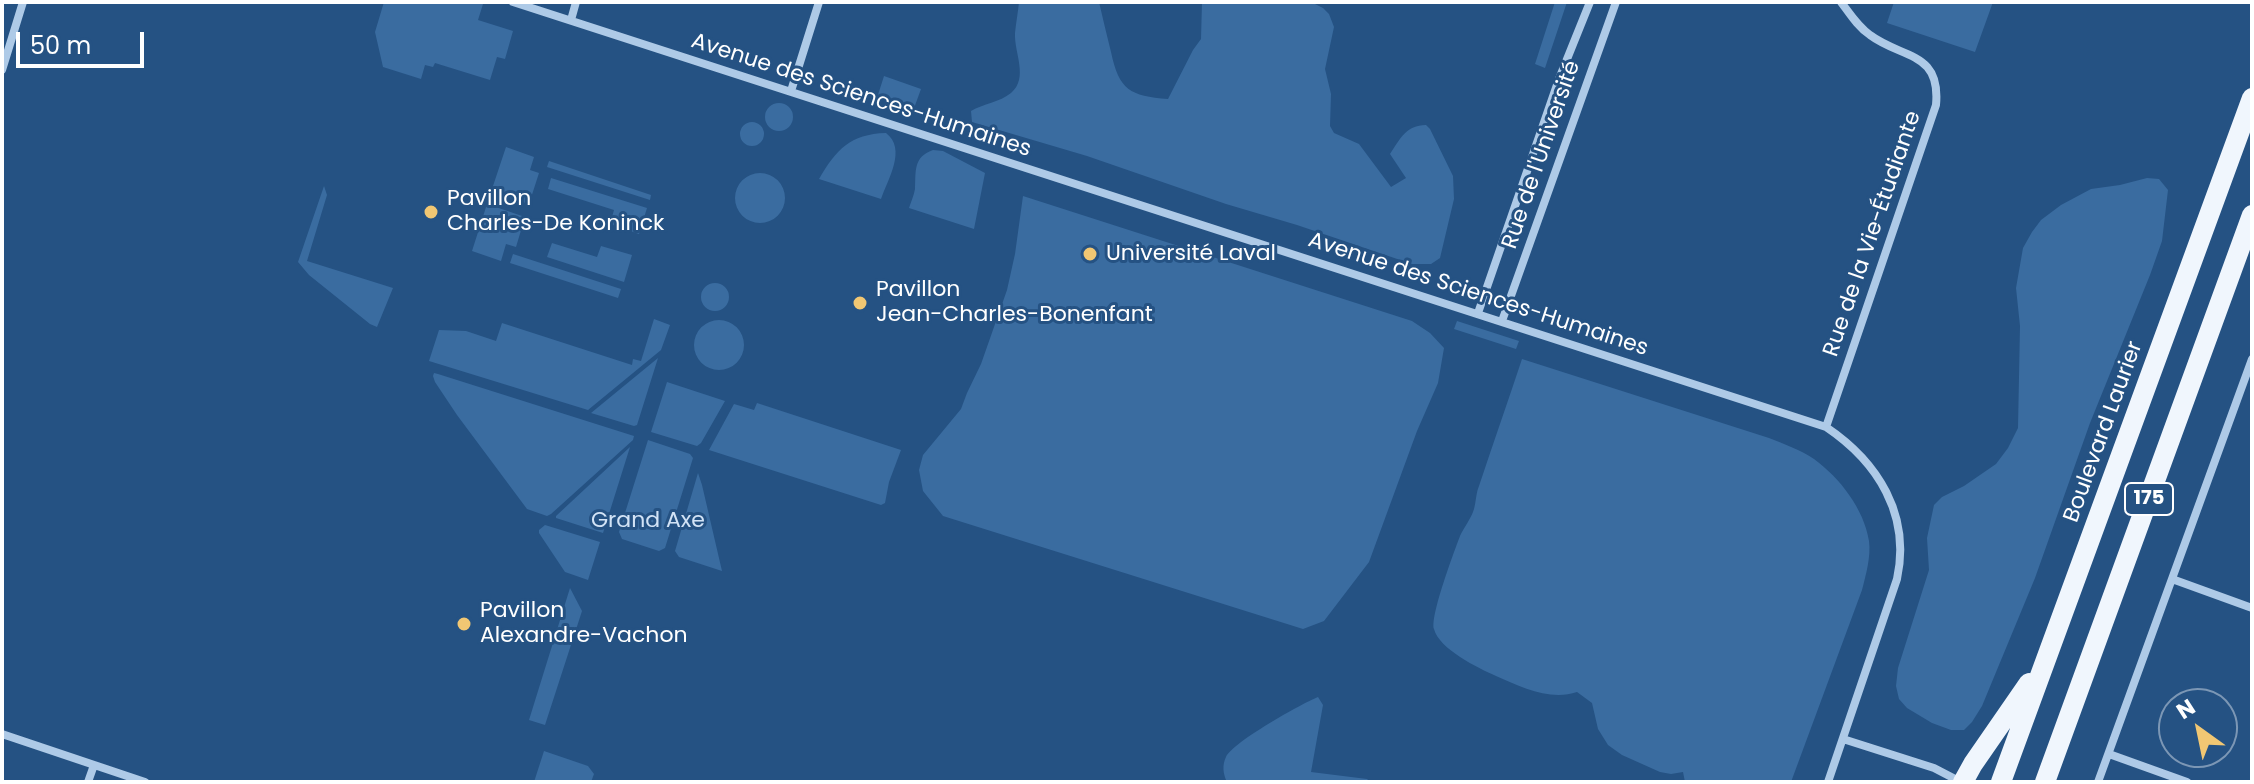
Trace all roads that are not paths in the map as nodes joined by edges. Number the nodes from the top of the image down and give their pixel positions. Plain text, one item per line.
1 (23, 2) edge
2 (513, 2) edge
3 (576, 2) edge
4 (819, 2) edge
5 (1590, 2) edge
6 (1616, 2) edge
7 (1841, 2) edge
8 (571, 20) junction
9 (2, 70) edge
10 (791, 91) junction
11 (2252, 98) edge
12 (2252, 215) edge
13 (1478, 313) junction
14 (1502, 321) junction
15 (2252, 359) edge
16 (1826, 427) junction
17 (2172, 579) junction
18 (2252, 608) edge
19 (2050, 649) junction
20 (2, 734) edge
21 (1843, 739) junction
22 (2109, 754) junction
23 (94, 765) junction
24 (88, 782) edge
25 (145, 782) edge
26 (1828, 782) edge
27 (1963, 782) edge
28 (2001, 782) edge
29 (2045, 782) edge
30 (2098, 782) edge
31 (2187, 782) edge

1 - 9 street
2 - 8 street, Avenue des Sciences-Humaines
3 - 8 street
4 - 10 street
5 - 13 street, Rue de l'Université
6 - 14 street, Rue de l'Université
7 - 16 street, Rue de la Vie-Étudiante
8 - 10 street, Avenue des Sciences-Humaines
10 - 13 street, Avenue des Sciences-Humaines
11 - 19 main road, Boulevard Laurier / 175
12 - 29 main road, 175
13 - 14 street, Avenue des Sciences-Humaines
14 - 16 street, Avenue des Sciences-Humaines
15 - 17 street
16 - 21 street, Avenue des Sciences-Humaines
17 - 18 street
17 - 22 street
19 - 27 main road
19 - 28 main road, Boulevard Laurier / 175
20 - 23 street
21 - 26 street, Avenue des Sciences-Humaines
21 - 27 street
22 - 30 street
22 - 31 street
23 - 24 street
23 - 25 street

